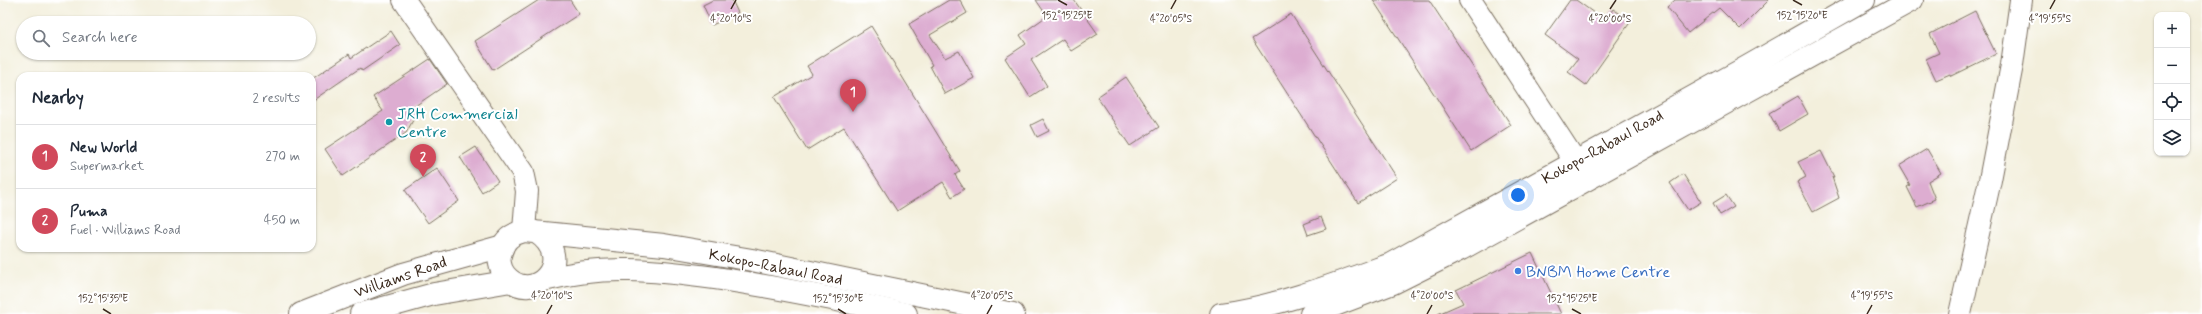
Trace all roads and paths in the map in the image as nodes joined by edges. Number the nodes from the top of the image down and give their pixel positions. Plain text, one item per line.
1 (404, 0) edge
2 (1470, 0) edge
3 (1864, 0) edge
4 (1912, 0) edge
5 (2021, 0) edge
6 (1575, 161) junction
7 (530, 232) junction
8 (502, 246) junction
9 (544, 280) junction
10 (511, 281) junction
11 (301, 314) edge
12 (362, 314) edge
13 (906, 314) edge
14 (1013, 314) edge
15 (1221, 314) edge
16 (1311, 314) edge
17 (1960, 314) edge

1 - 7 main road
2 - 6 main road
3 - 6 main road, Kokopo-Rabaul Road
4 - 16 main road, Kokopo-Rabaul Road
5 - 17 main road
6 - 15 main road, Kokopo-Rabaul Road
7 - 8 main road
7 - 9 main road
7 - 14 main road, Kokopo-Rabaul Road
8 - 10 main road
8 - 11 main road, Williams Road
9 - 10 main road
9 - 13 main road, Kokopo-Rabaul Road
10 - 12 main road, Williams Road

